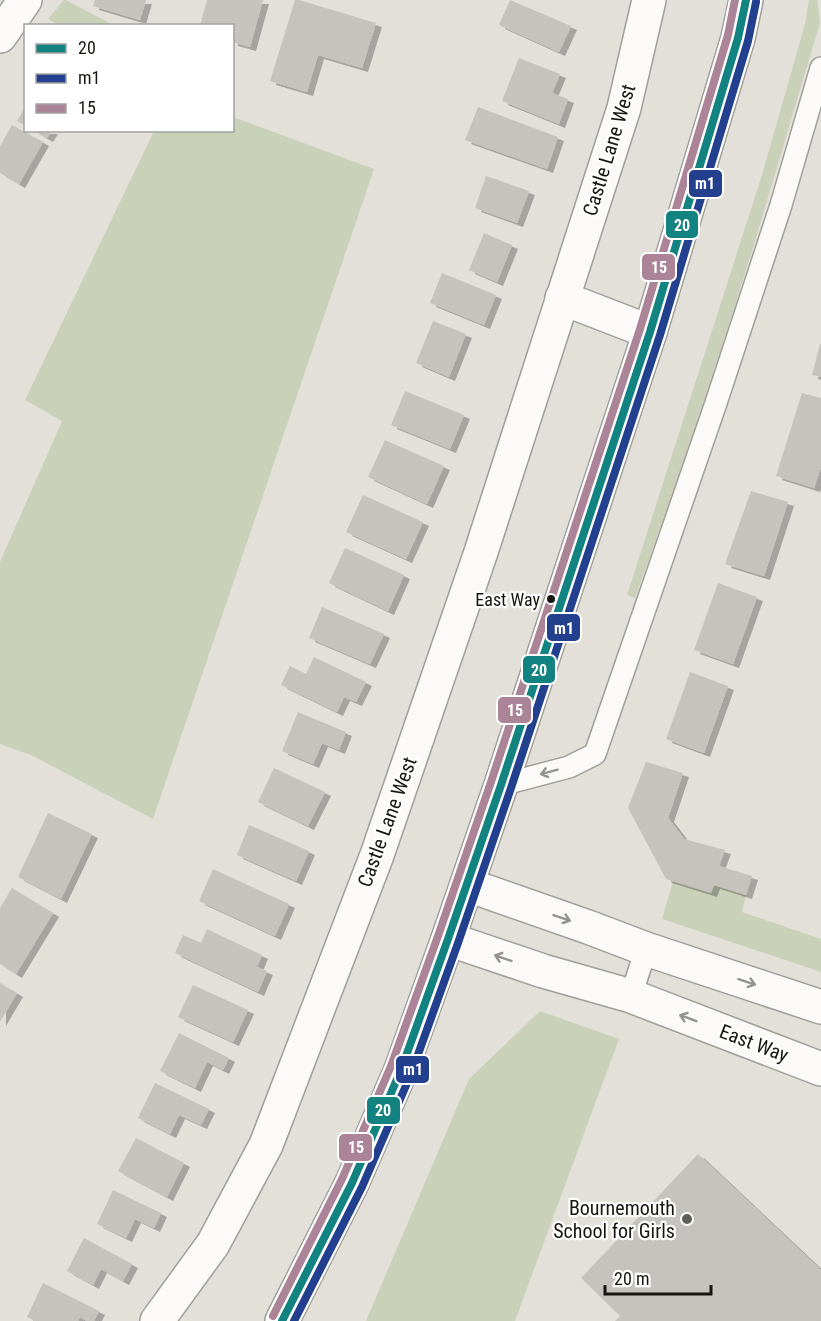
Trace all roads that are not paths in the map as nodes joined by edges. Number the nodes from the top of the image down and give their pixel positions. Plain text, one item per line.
1 (25, 0) edge
2 (649, 0) edge
3 (746, 0) edge
4 (0, 36) edge
5 (821, 68) edge
6 (562, 298) junction
7 (650, 332) junction
8 (501, 785) junction
9 (468, 885) junction
10 (448, 939) junction
11 (646, 949) junction
12 (631, 996) junction
13 (821, 1007) edge
14 (821, 1069) edge
15 (157, 1321) edge
16 (282, 1321) edge

1 - 4 street
2 - 6 street, Castle Lane West
3 - 7 street
5 -> 8 lane
6 - 7 street
6 - 15 street, Castle Lane West
7 - 8 street
8 - 9 street
9 - 10 street
9 -> 11 street
12 -> 10 street, East Way
10 - 16 street
11 - 12 lane
11 -> 13 street
14 -> 12 street, East Way

